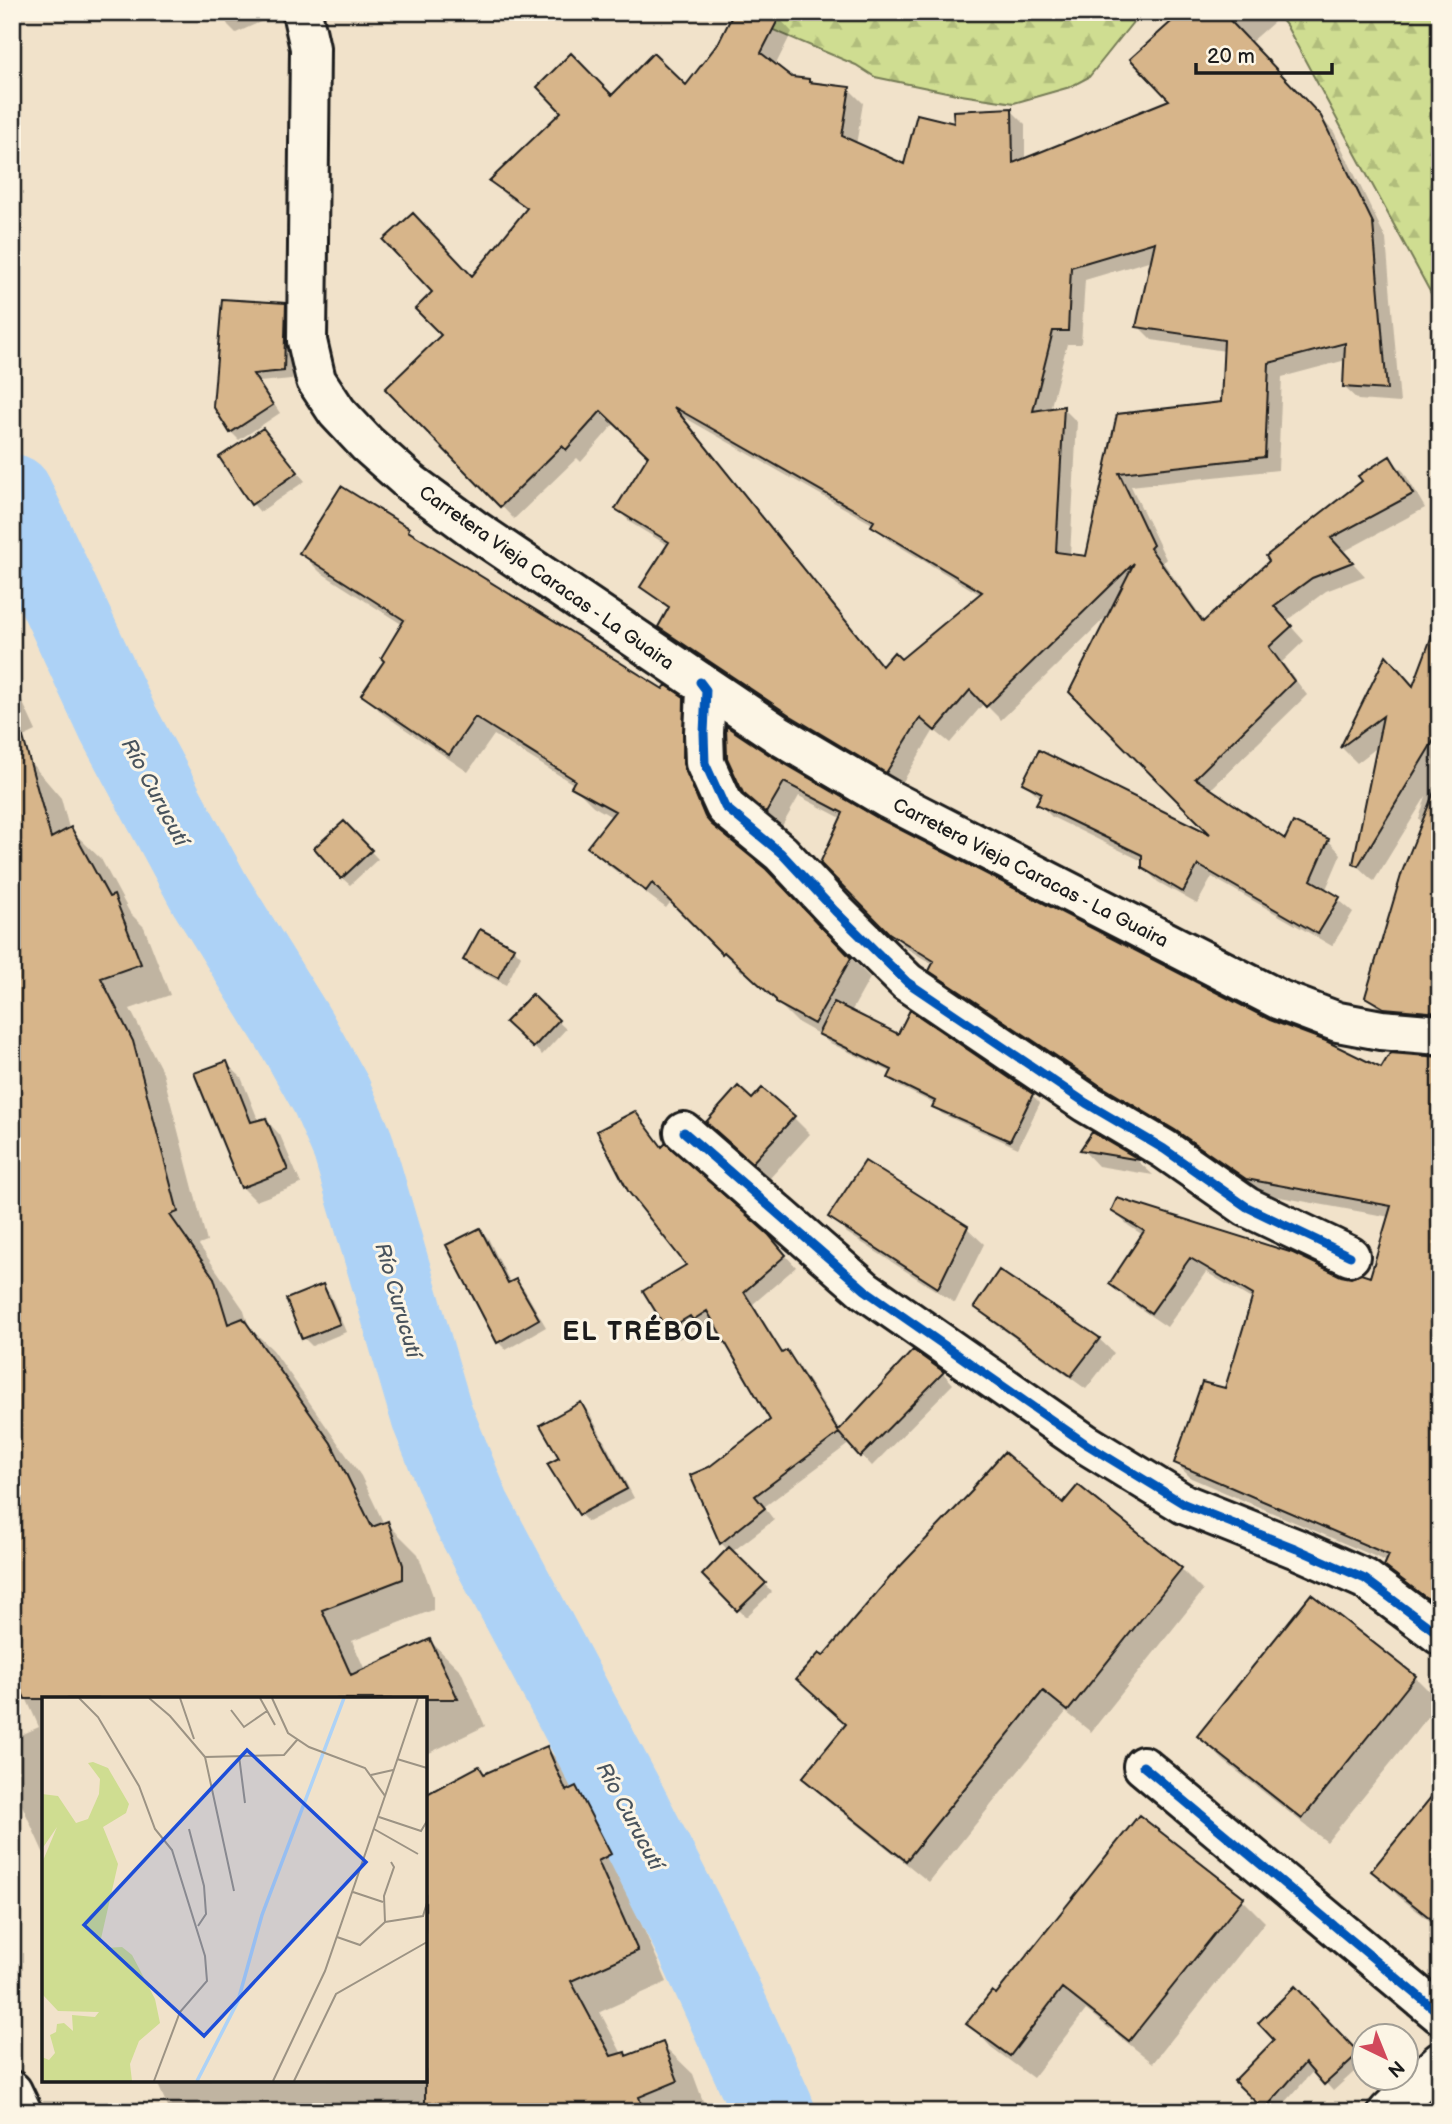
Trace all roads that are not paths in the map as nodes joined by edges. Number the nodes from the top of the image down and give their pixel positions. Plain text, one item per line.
1 (302, 12) edge
2 (700, 682) junction
3 (1440, 1035) edge
4 (684, 1132) dead end
5 (1350, 1256) dead end
6 (1440, 1634) edge
7 (1143, 1766) dead end
8 (1440, 2014) edge
9 (1440, 2062) edge
10 (12, 2091) edge
11 (22, 2112) edge
12 (1388, 2112) edge

1 - 2 street, Carretera Vieja Caracas - La Guaira
2 - 3 street, Carretera Vieja Caracas - La Guaira
2 - 5 street
4 - 6 street
7 - 8 street
9 - 12 street
10 - 11 street

